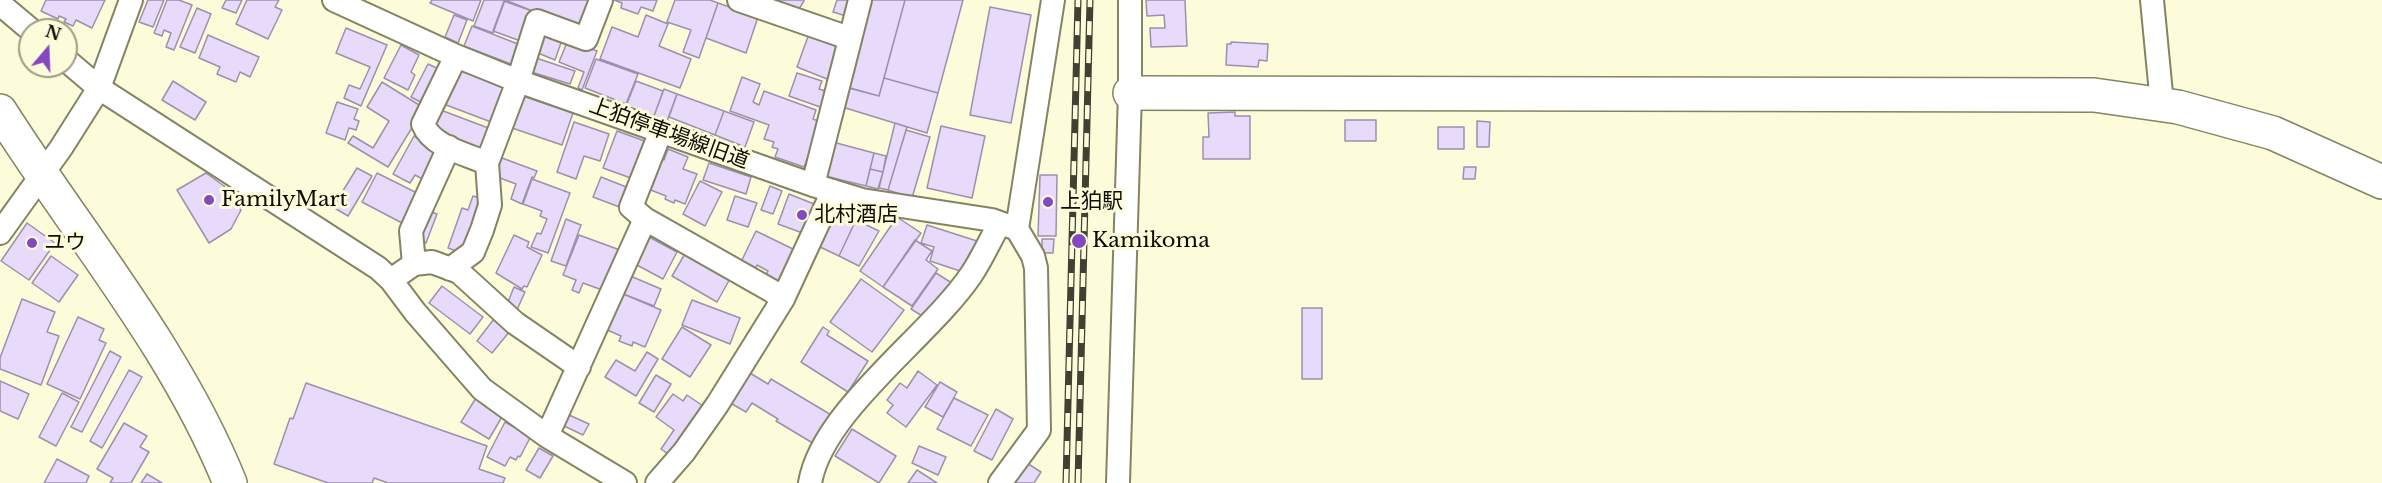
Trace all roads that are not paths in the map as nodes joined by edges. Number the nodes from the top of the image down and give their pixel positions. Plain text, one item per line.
1 (130, 0) edge
2 (334, 0) edge
3 (601, 0) edge
4 (740, 0) edge
5 (860, 0) edge
6 (1053, 0) edge
7 (1130, 0) edge
8 (2152, 0) edge
9 (0, 4) edge
10 (18, 19) edge
11 (849, 38) junction
12 (456, 56) junction
13 (78, 70) edge
14 (519, 81) junction
15 (99, 88) junction
16 (1130, 93) junction
17 (2162, 104) junction
18 (0, 111) edge
19 (661, 131) junction
20 (449, 147) junction
21 (487, 163) junction
22 (42, 175) junction
23 (2382, 182) edge
24 (823, 188) junction
25 (645, 219) junction
26 (1008, 226) junction
27 (0, 233) edge
28 (414, 264) junction
29 (450, 269) junction
30 (391, 280) junction
31 (783, 299) junction
32 (579, 367) junction
33 (548, 436) junction
34 (230, 483) edge
35 (625, 483) edge
36 (657, 483) edge
37 (810, 483) edge
38 (1000, 483) edge
39 (1118, 483) edge

1 - 15 street
2 - 12 street, 上狛停車場線旧道
3 - 14 street
4 - 11 street
5 - 11 street
6 - 26 street
7 - 16 street
8 - 17 street
9 - 10 street
11 - 24 street
12 - 14 street, 上狛停車場線旧道
12 - 20 street
13 - 15 street
14 - 19 street, 上狛停車場線旧道
14 - 21 street
15 - 22 street
15 - 30 street
16 - 17 main road
16 - 39 street
17 - 23 main road
18 - 22 main road
19 - 24 street, 上狛停車場線旧道
19 - 25 street
20 - 21 street
20 - 28 street
21 - 29 street
22 - 27 street
22 - 34 main road
24 - 26 street, 上狛停車場線旧道
24 - 31 street
25 - 31 street
25 - 32 street
26 - 37 street
26 - 38 street
28 - 29 street
28 - 30 street
29 - 32 street
30 - 33 street
31 - 36 street
32 - 33 street
33 - 35 street

